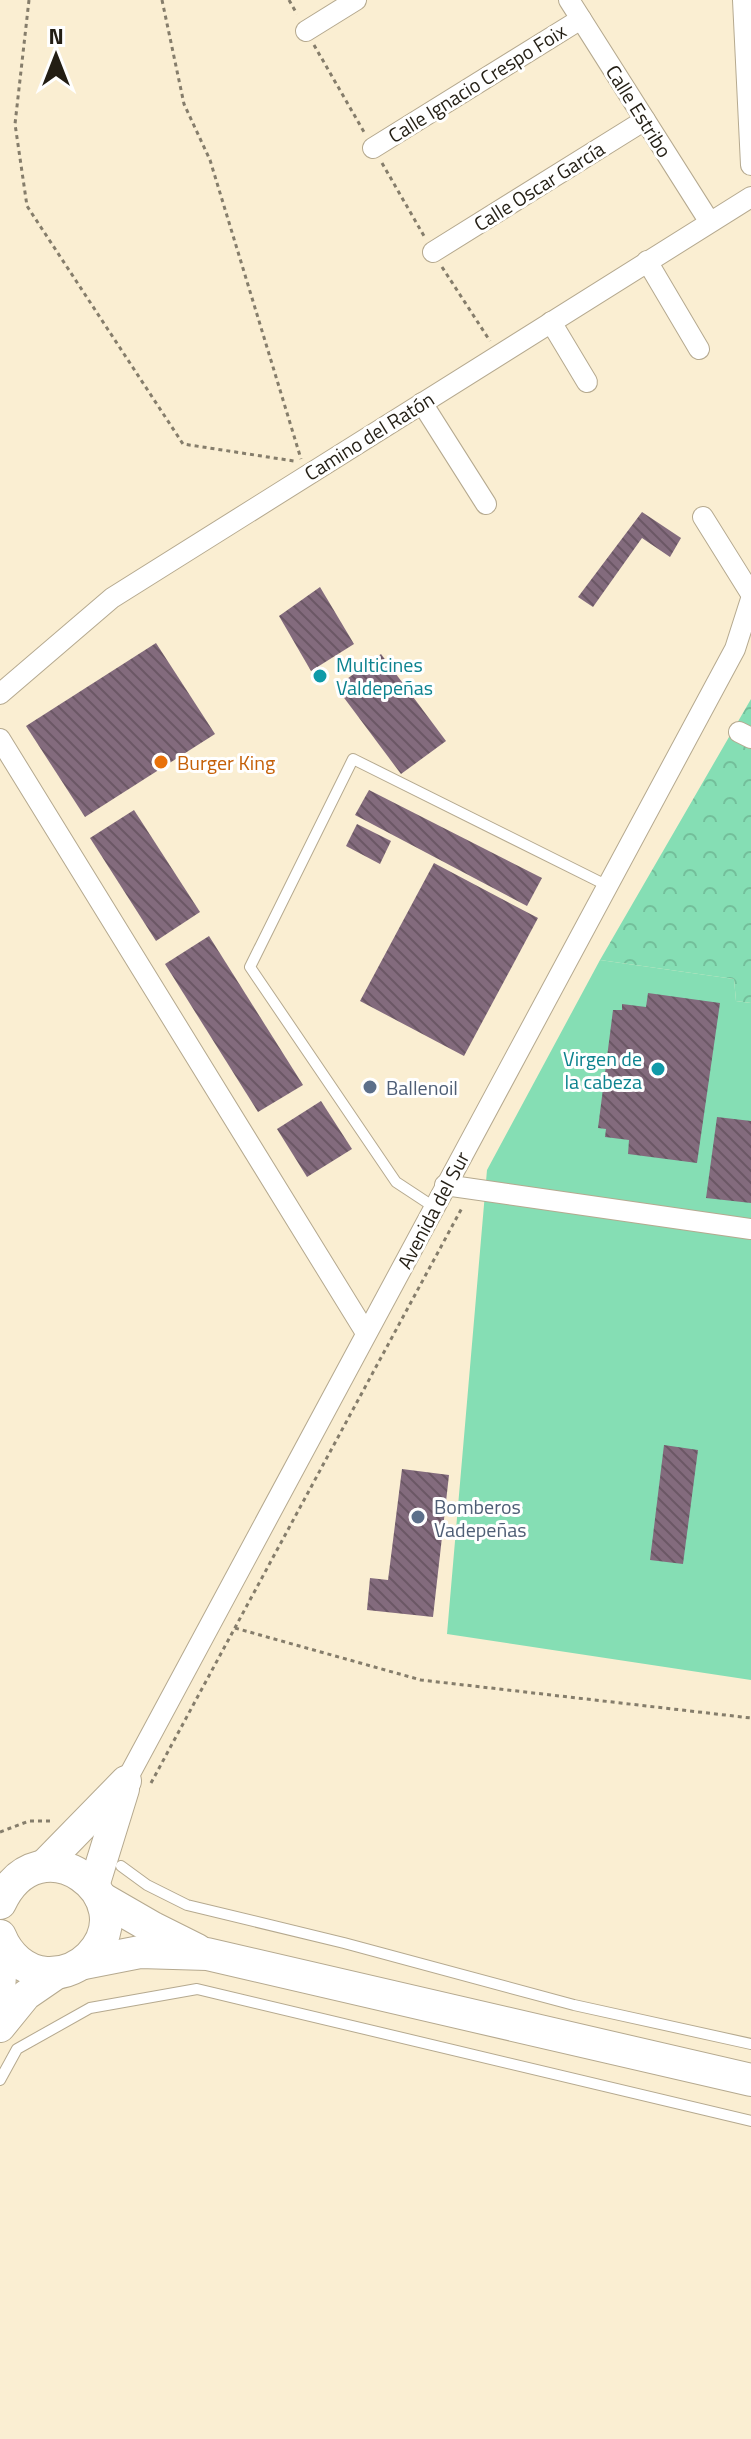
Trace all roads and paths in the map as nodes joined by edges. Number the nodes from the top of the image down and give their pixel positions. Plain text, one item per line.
1 (29, 0) edge
2 (162, 0) edge
3 (289, 0) edge
4 (356, 0) edge
5 (569, 0) edge
6 (743, 0) edge
7 (581, 19) junction
8 (306, 31) junction
9 (645, 120) junction
10 (373, 148) junction
11 (751, 165) edge
12 (751, 197) edge
13 (709, 221) junction
14 (433, 252) junction
15 (647, 261) junction
16 (551, 322) junction
17 (699, 349) dead end
18 (499, 355) junction
19 (587, 382) dead end
20 (422, 403) junction
21 (486, 504) dead end
22 (703, 517) dead end
23 (751, 596) edge
24 (745, 632) edge
25 (0, 694) edge
26 (0, 739) edge
27 (608, 887) junction
28 (445, 1185) junction
29 (465, 1202) dead end
30 (434, 1207) junction
31 (751, 1229) edge
32 (366, 1333) junction
33 (235, 1628) junction
34 (751, 1718) edge
35 (136, 1785) junction
36 (86, 1822) junction
37 (0, 1832) edge
38 (121, 1866) dead end
39 (21, 1874) edge
40 (97, 1892) junction
41 (0, 1903) edge
42 (1, 1940) edge
43 (207, 1954) junction
44 (71, 1968) junction
45 (0, 1991) edge
46 (0, 2027) edge
47 (751, 2044) edge
48 (0, 2080) edge
49 (751, 2080) edge
50 (751, 2121) edge

1 - 2 path
3 - 8 path
4 - 8 street
5 - 7 street, Calle Estribo
6 - 11 street
7 - 9 street, Calle Estribo
7 - 10 street, Calle Ignacio Crespo Foix
8 - 10 path
9 - 13 street, Calle Estribo
9 - 14 street, Calle Oscar García
10 - 14 path
12 - 13 street, Camino del Ratón
13 - 15 street, Camino del Ratón
14 - 18 path
15 - 16 street, Camino del Ratón
15 - 17 street
16 - 18 street, Camino del Ratón
16 - 19 street
18 - 20 street, Camino del Ratón
20 - 21 street
20 - 25 street, Camino del Ratón
22 - 23 street
23 - 24 street, Avenida del Sur
24 - 27 street, Avenida del Sur
26 - 32 street
27 - 28 street, Avenida del Sur
27 - 30 lane
28 - 30 street, Avenida del Sur
28 - 31 street
29 - 33 path
30 - 32 street, Avenida del Sur
32 - 35 street, Avenida del Sur
33 - 34 path
33 - 35 path
35 - 36 main road, Avenida del Sur
35 - 40 main road, Avenida del Sur
36 - 37 path
36 - 39 main road, Avenida del Sur
38 - 47 lane
39 - 40 main road
39 - 41 main road
40 - 43 main road
40 - 44 main road
42 - 44 main road
42 - 45 main road
43 - 44 main road
43 - 49 main road
44 - 46 main road
48 - 50 lane

